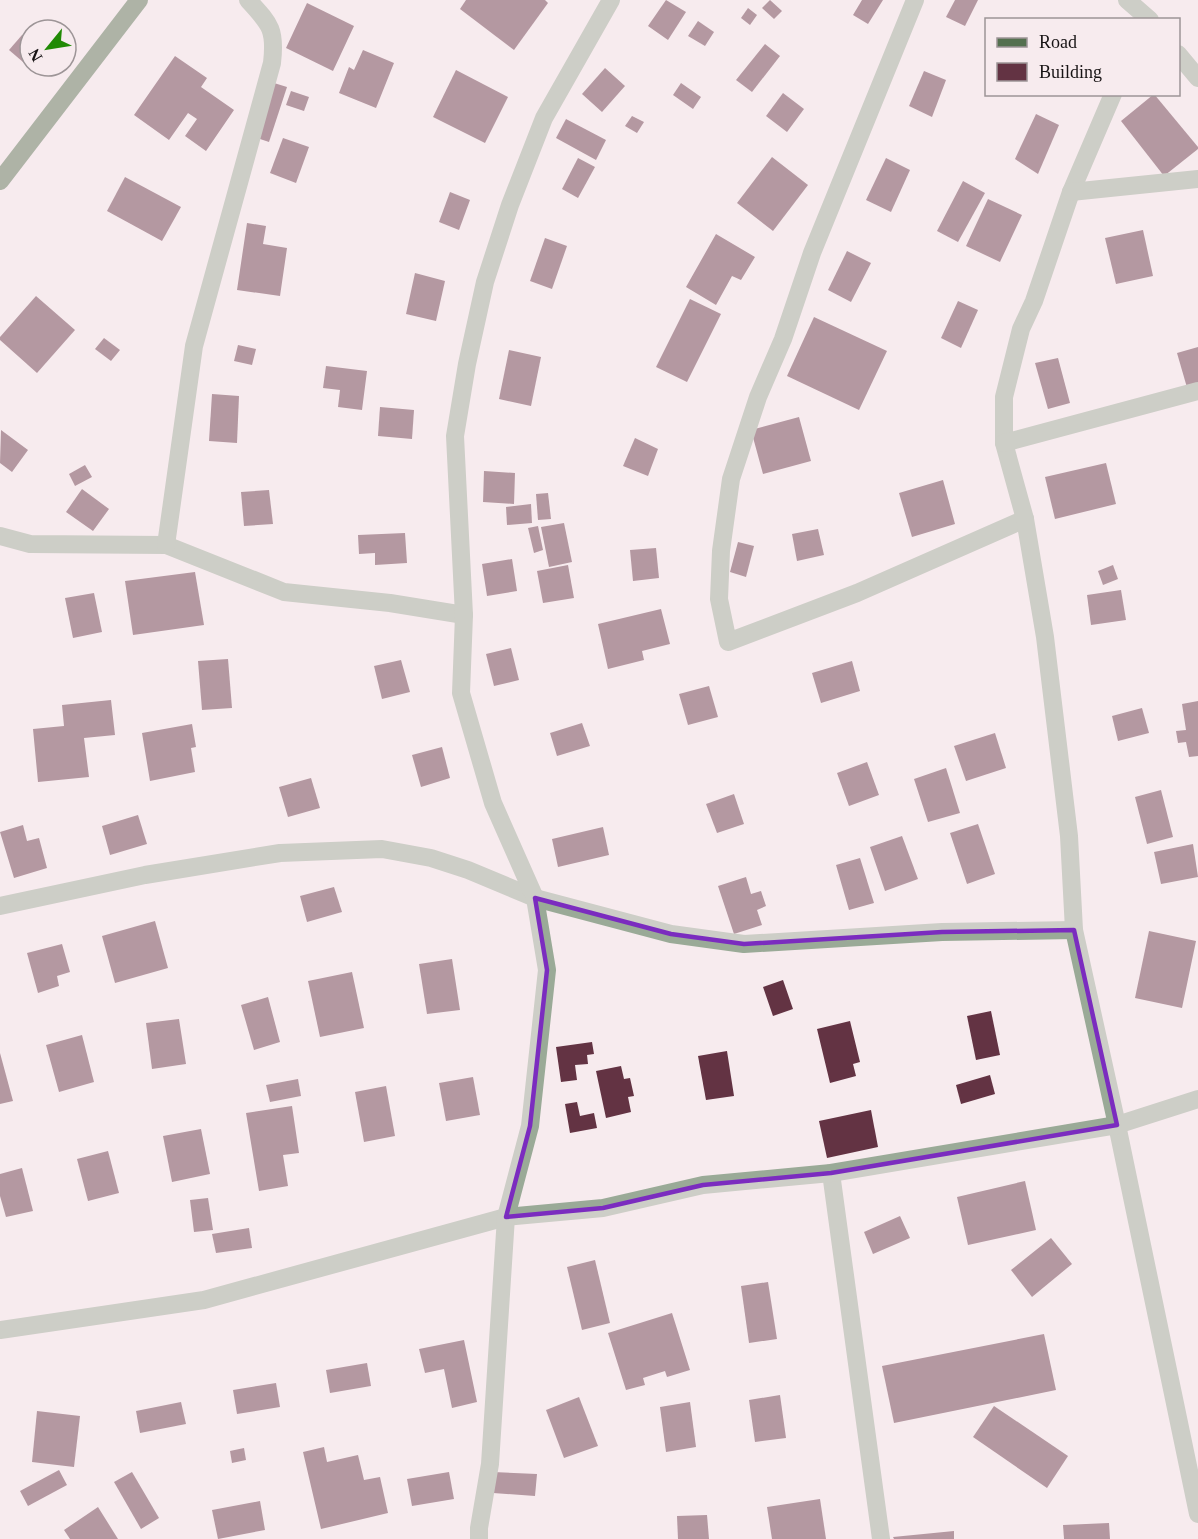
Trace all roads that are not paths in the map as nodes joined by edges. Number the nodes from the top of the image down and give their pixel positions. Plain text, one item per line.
1 (139, 0) edge
2 (248, 0) edge
3 (611, 0) edge
4 (915, 0) edge
5 (1127, 0) edge
6 (1149, 18) edge
7 (1180, 55) edge
8 (1198, 78) edge
9 (1112, 96) edge
10 (1198, 179) edge
11 (0, 182) edge
12 (1071, 192) junction
13 (1198, 391) edge
14 (1004, 443) junction
15 (1025, 519) junction
16 (0, 536) edge
17 (166, 545) junction
18 (464, 615) junction
19 (535, 898) junction
20 (0, 906) edge
21 (1074, 930) junction
22 (1198, 1099) edge
23 (1117, 1125) junction
24 (831, 1173) junction
25 (506, 1216) junction
26 (0, 1330) edge
27 (1198, 1514) edge
28 (479, 1539) edge
29 (881, 1539) edge

1 - 11 main road
2 - 17 street
3 - 18 street
4 - 15 street
5 - 6 street
7 - 8 street
9 - 12 street
10 - 12 street
12 - 14 street
13 - 14 street
14 - 15 street
15 - 21 street
16 - 17 street
17 - 18 street
18 - 19 street
19 - 20 street
19 - 21 street
19 - 25 street
21 - 23 street
22 - 23 street
23 - 24 street
23 - 27 street
24 - 25 street
24 - 29 street
25 - 26 street
25 - 28 street

